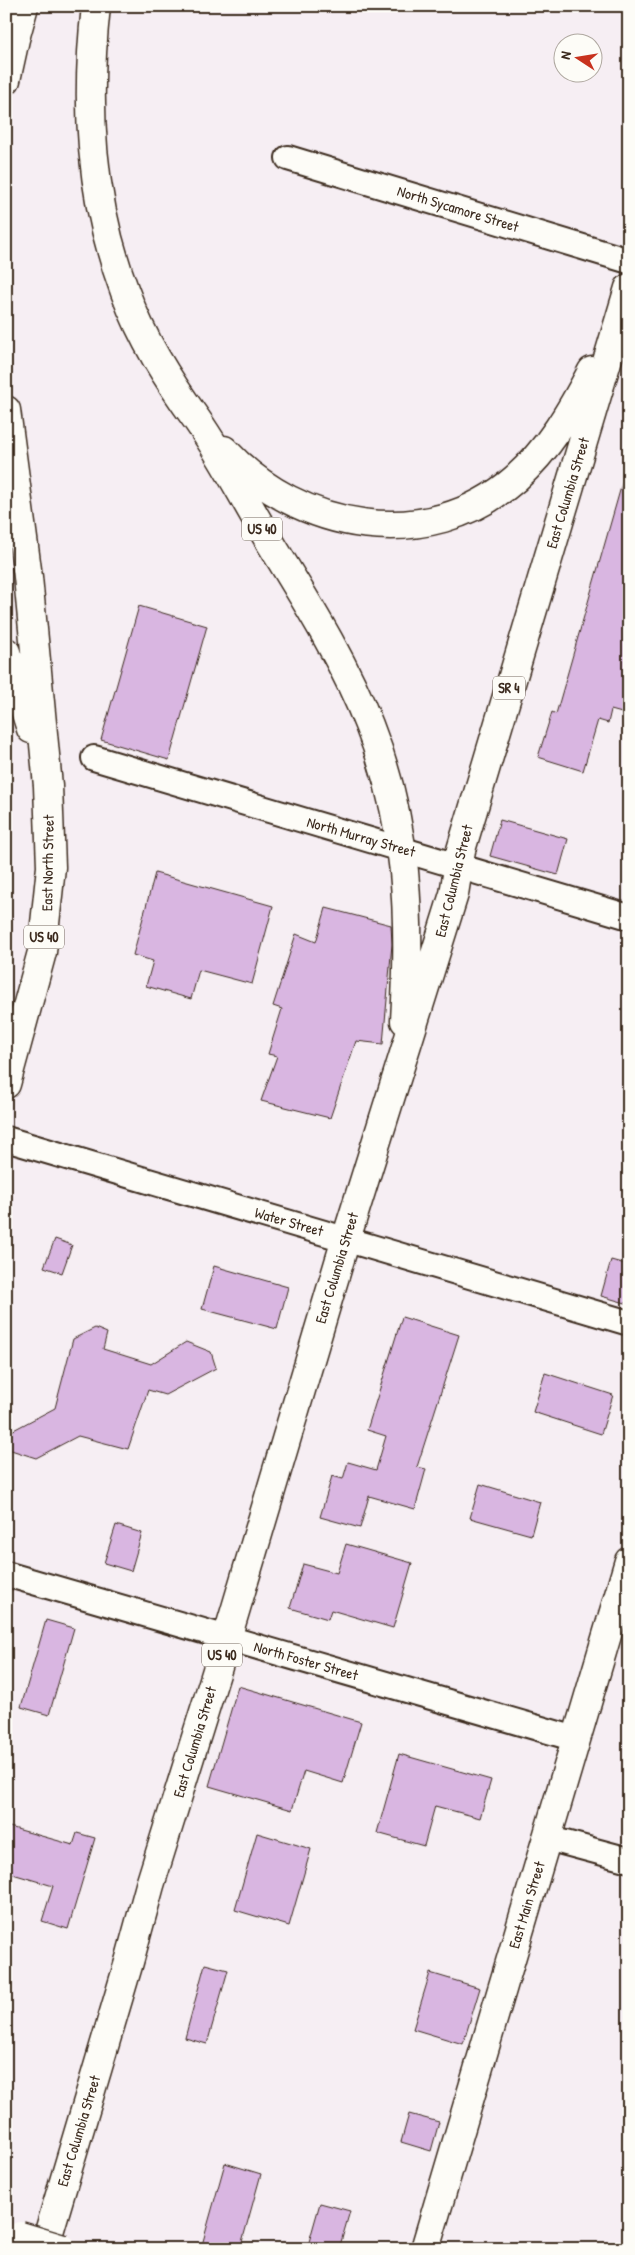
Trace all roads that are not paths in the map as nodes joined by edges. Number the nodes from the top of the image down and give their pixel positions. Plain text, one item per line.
1 (24, 6) edge
2 (96, 6) edge
3 (6, 80) edge
4 (288, 158) dead end
5 (629, 261) edge
6 (629, 288) edge
7 (621, 314) junction
8 (6, 410) edge
9 (197, 420) junction
10 (6, 652) edge
11 (94, 758) dead end
12 (48, 786) junction
13 (403, 849) junction
14 (457, 865) junction
15 (629, 917) edge
16 (402, 1062) junction
17 (6, 1084) edge
18 (6, 1139) edge
19 (346, 1239) junction
20 (629, 1322) edge
21 (629, 1561) edge
22 (6, 1574) edge
23 (227, 1638) junction
24 (576, 1739) junction
25 (547, 1838) junction
26 (629, 1860) edge
27 (13, 2234) edge
28 (44, 2249) edge
29 (63, 2249) edge
30 (425, 2249) edge

1 - 3 main road
2 - 9 main road, US 40
4 - 5 street, North Sycamore Street
6 - 7 main road, East Columbia Street / SR 4
7 - 9 main road
7 - 14 main road, East Columbia Street / SR 4
8 - 12 main road, US 40
9 - 13 main road, US 40
10 - 12 main road
11 - 13 street, North Murray Street
12 - 17 main road, East North Street / US 40
13 - 14 street, North Murray Street
13 - 16 main road, US 40
14 - 15 street, North Murray Street
14 - 16 main road, East Columbia Street / SR 4
16 - 19 main road, East Columbia Street / US 40
18 - 19 street, Water Street
19 - 20 street, Water Street
19 - 23 main road, East Columbia Street / US 40
21 - 24 main road, East Main Street
22 - 23 street, North Foster Street
23 - 24 street, North Foster Street
23 - 28 main road, East Columbia Street / US 40
24 - 25 main road, East Main Street
25 - 26 street
25 - 30 main road, East Main Street
27 - 29 main road, bridge

